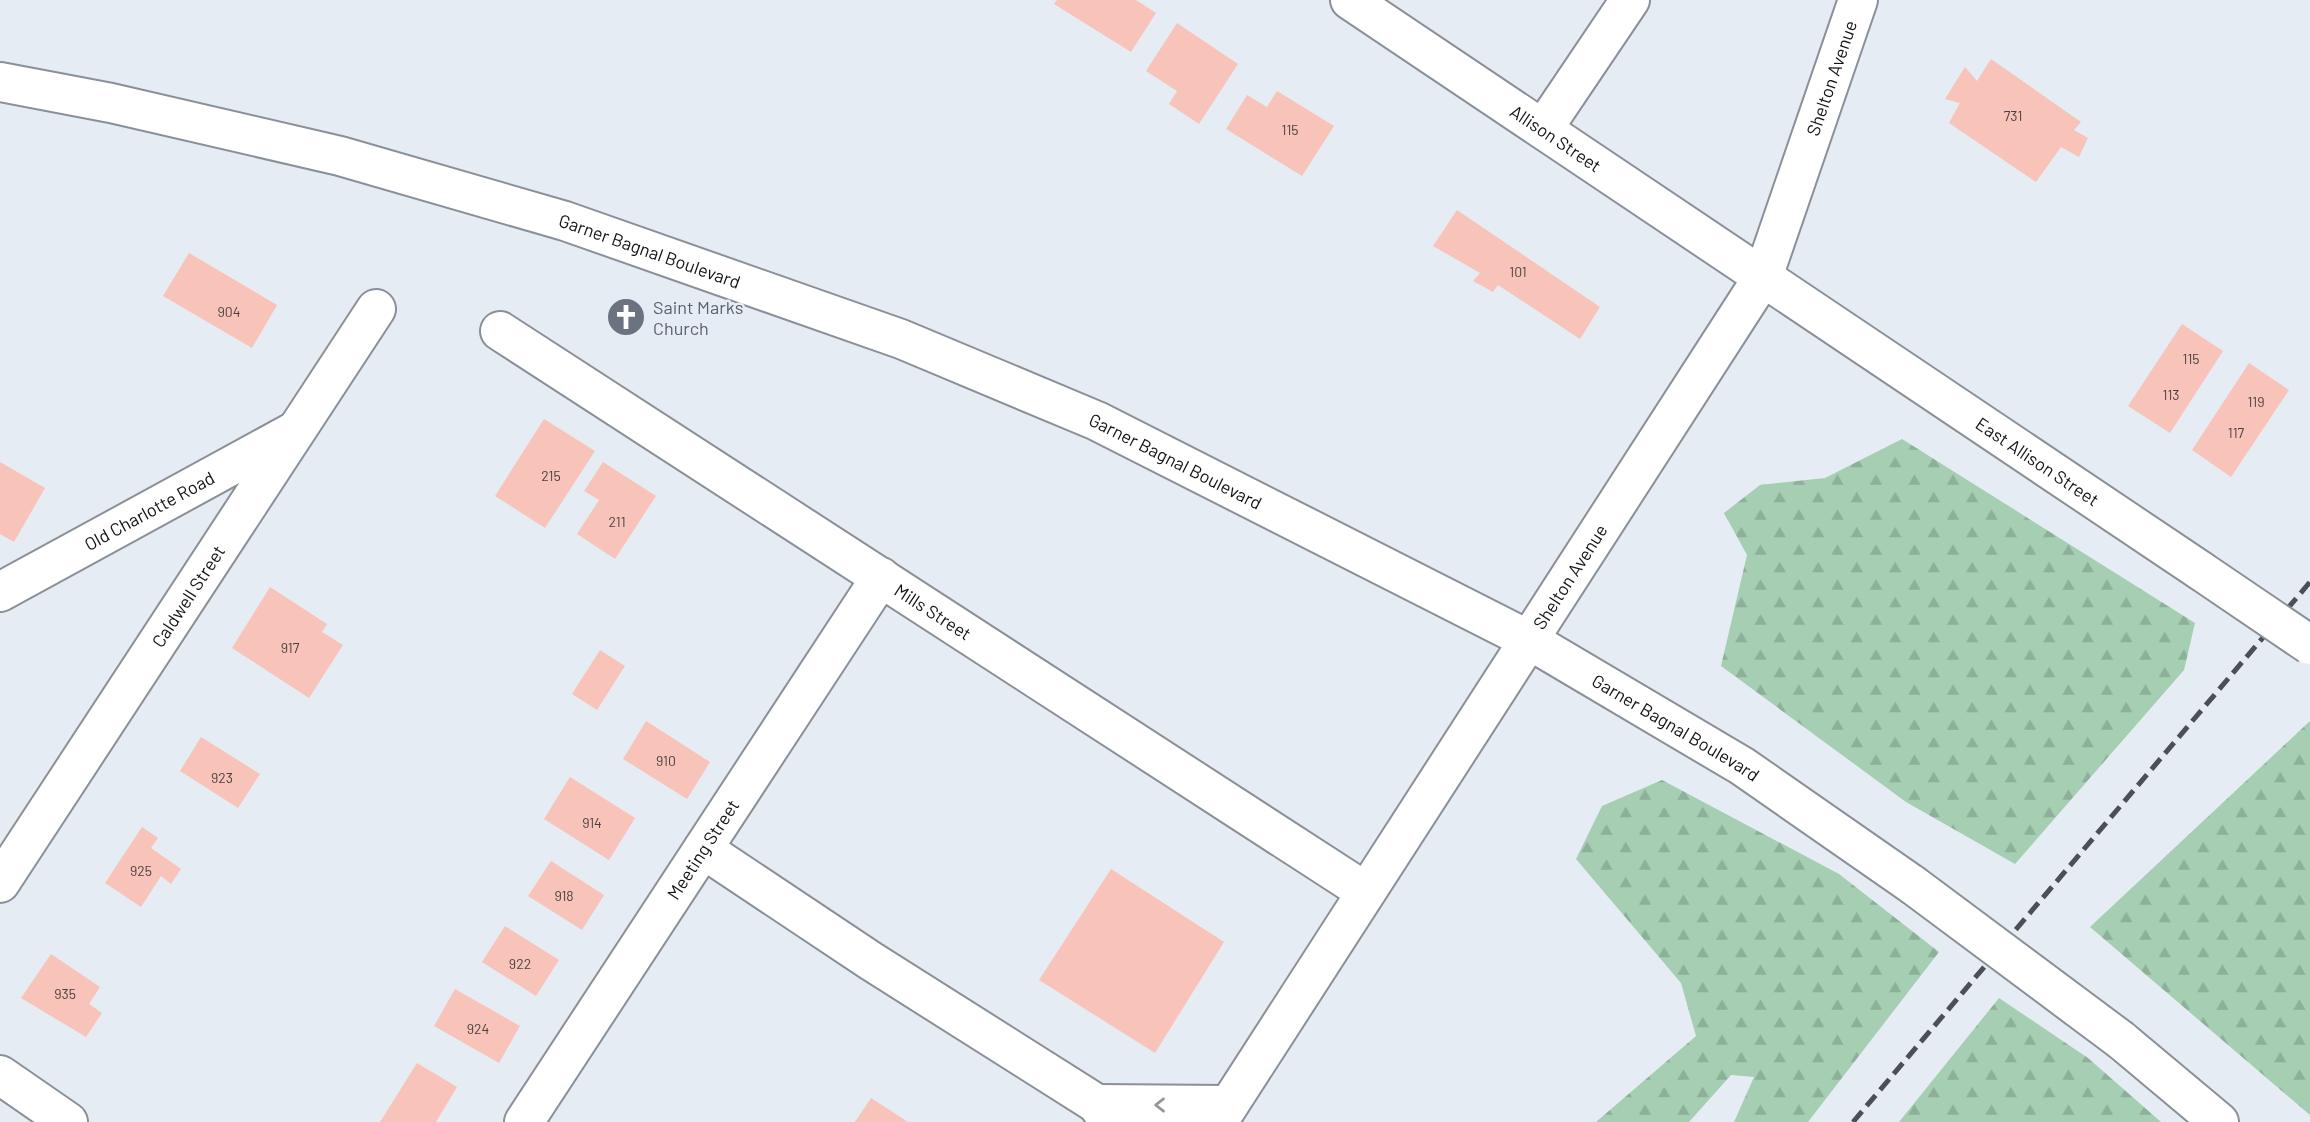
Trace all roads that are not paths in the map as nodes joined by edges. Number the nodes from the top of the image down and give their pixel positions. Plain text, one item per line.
1 (1350, 0) edge
2 (1858, 0) edge
3 (1624, 2) edge
4 (0, 82) edge
5 (1543, 130) junction
6 (1763, 277) junction
7 (376, 309) dead end
8 (500, 331) dead end
9 (297, 429) junction
10 (880, 577) junction
11 (0, 592) edge
12 (1529, 640) junction
13 (2310, 645) edge
14 (703, 849) junction
15 (0, 883) edge
16 (1366, 892) junction
17 (0, 1075) edge
18 (1103, 1113) edge
19 (1223, 1114) edge
20 (68, 1122) edge
21 (524, 1122) edge
22 (2219, 1122) edge

1 - 5 main road, Allison Street
2 - 6 main road, Shelton Avenue
3 - 5 main road
4 - 12 main road, Garner Bagnal Boulevard
5 - 6 main road, Allison Street
6 - 12 main road, Shelton Avenue
6 - 13 main road, East Allison Street, bridge
7 - 9 main road, Caldwell Street
8 - 10 main road, Mills Street
9 - 11 main road, Old Charlotte Road
9 - 15 main road, Caldwell Street
10 - 14 main road, Meeting Street
10 - 16 main road, Mills Street
12 - 16 main road, Shelton Avenue
12 - 22 main road, Garner Bagnal Boulevard, bridge
14 - 18 main road
14 - 21 main road, Meeting Street
16 - 19 main road, Shelton Avenue
17 - 20 main road
19 -> 18 main road

